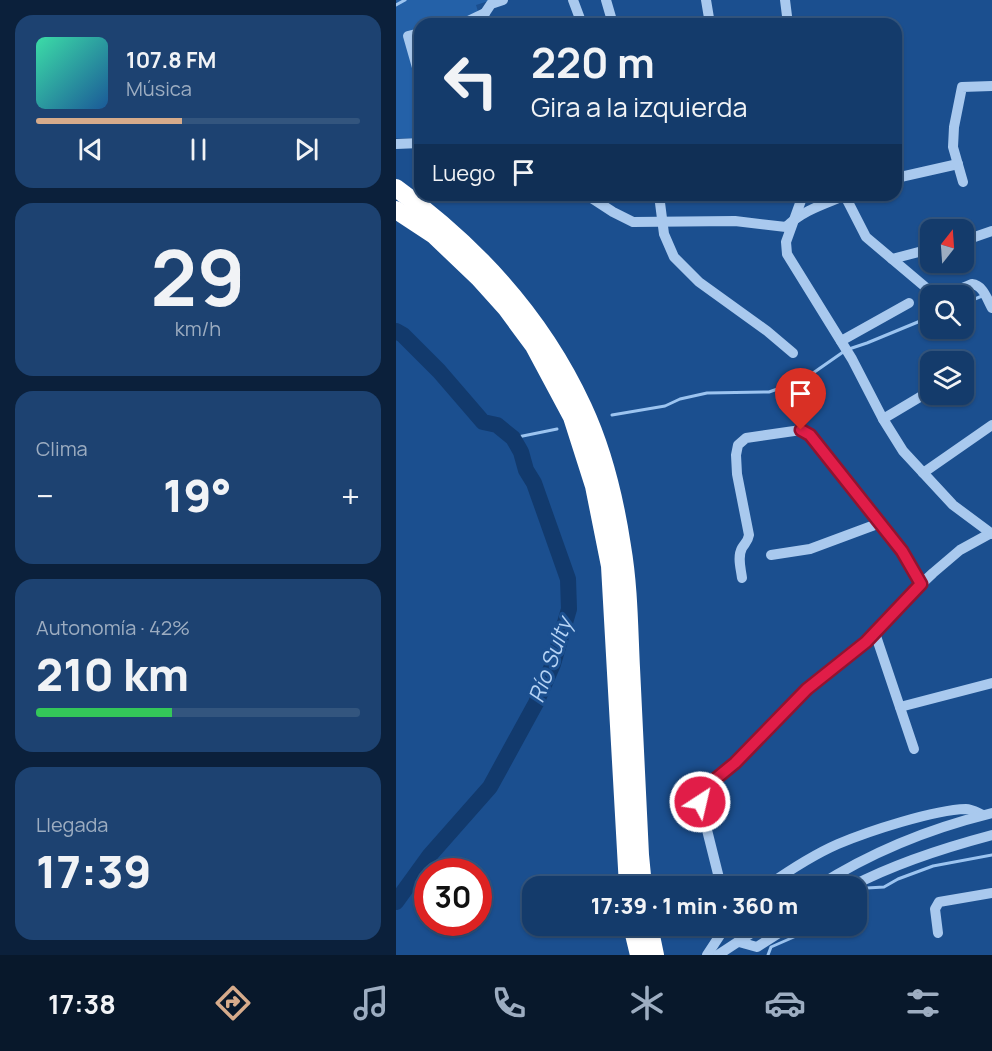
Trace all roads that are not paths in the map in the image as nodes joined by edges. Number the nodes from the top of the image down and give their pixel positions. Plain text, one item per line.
1 (503, 0) edge
2 (573, 0) edge
3 (606, 0) edge
4 (706, 0) edge
5 (785, 0) edge
6 (487, 18) edge
7 (580, 18) edge
8 (611, 18) edge
9 (709, 18) edge
10 (787, 18) edge
11 (414, 34) edge
12 (414, 57) edge
13 (992, 86) edge
14 (414, 143) edge
15 (396, 144) edge
16 (958, 164) junction
17 (902, 177) edge
18 (963, 182) dead end
19 (396, 188) edge
20 (596, 201) edge
21 (660, 201) edge
22 (801, 201) edge
23 (827, 201) edge
24 (849, 201) edge
25 (396, 210) edge
26 (796, 217) junction
27 (663, 221) junction
28 (992, 231) edge
29 (974, 237) edge
30 (920, 252) edge
31 (892, 259) junction
32 (909, 303) dead end
33 (992, 308) edge
34 (841, 341) junction
35 (793, 353) dead end
36 (920, 397) edge
37 (882, 419) junction
38 (992, 425) edge
39 (923, 473) junction
40 (880, 524) junction
41 (992, 533) edge
42 (771, 555) dead end
43 (742, 578) dead end
44 (921, 584) junction
45 (875, 633) junction
46 (992, 683) edge
47 (900, 707) junction
48 (914, 749) dead end
49 (988, 814) edge
50 (992, 835) edge
51 (627, 876) edge
52 (642, 876) edge
53 (718, 876) edge
54 (784, 876) edge
55 (836, 876) edge
56 (867, 879) edge
57 (992, 893) edge
58 (938, 933) dead end
59 (634, 936) edge
60 (651, 936) edge
61 (719, 936) edge
62 (748, 936) edge
63 (774, 936) edge
64 (739, 942) junction
65 (639, 955) edge
66 (655, 955) edge
67 (707, 955) edge
68 (718, 955) edge

1 - 6 street
2 - 7 street
3 - 8 street
4 - 9 street
5 - 10 street
11 - 12 street
13 - 16 street
14 - 15 street
16 - 17 street
16 - 18 street
19 - 52 highway
20 - 27 street
21 - 27 street
22 - 26 street
23 - 26 street
24 - 31 street
25 - 51 highway
26 - 27 street
26 - 34 street
27 - 35 street
28 - 29 street
30 - 31 street
31 - 33 street
32 - 34 street
34 - 37 street
36 - 37 street
37 - 39 street
38 - 39 street
39 - 41 street
40 - 42 street
40 - 43 street
40 - 44 street
41 - 44 street
44 - 45 street
45 - 47 street
45 - 53 street
46 - 47 street
47 - 48 street
49 - 54 street
49 - 55 street
50 - 56 street
57 - 58 street
59 - 65 highway
60 - 66 highway
61 - 67 street
62 - 64 street
63 - 64 street
64 - 68 street

